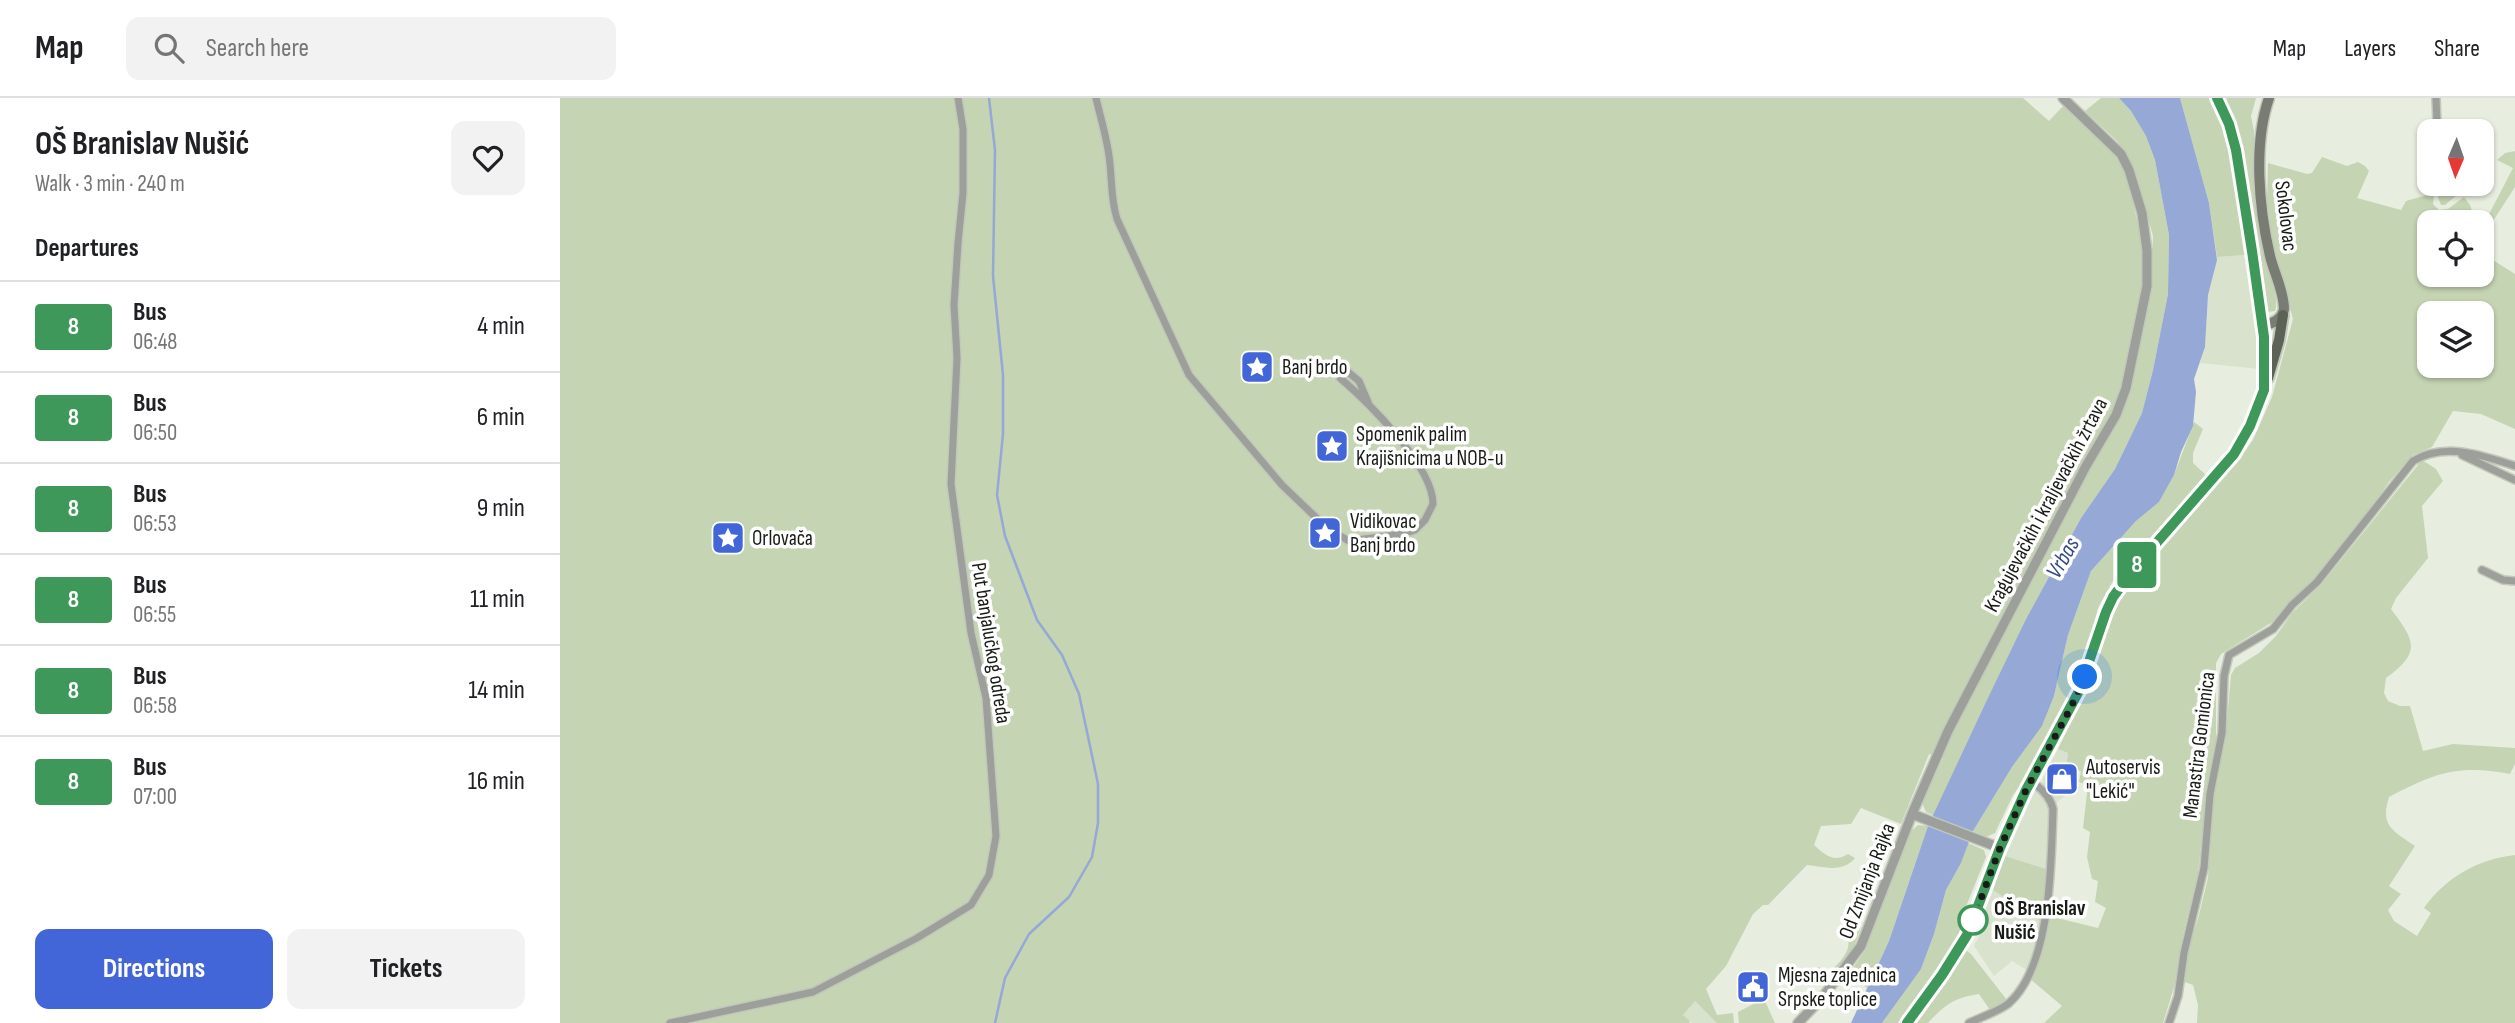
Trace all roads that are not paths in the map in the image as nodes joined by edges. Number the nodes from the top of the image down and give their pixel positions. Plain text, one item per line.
1 (958, 98) edge
2 (1096, 98) edge
3 (2063, 98) edge
4 (2217, 98) edge
5 (2269, 98) edge
6 (2436, 98) edge
7 (2437, 119) edge
8 (2283, 315) junction
9 (2262, 325) junction
10 (2264, 390) junction
11 (1368, 402) junction
12 (2455, 452) junction
13 (2515, 466) edge
14 (2515, 480) edge
15 (2482, 570) dead end
16 (2515, 581) edge
17 (2031, 781) junction
18 (1912, 814) junction
19 (2000, 848) junction
20 (1801, 1022) edge
21 (670, 1023) edge
22 (1907, 1023) edge
23 (1969, 1023) edge
24 (2169, 1023) edge

1 - 21 street, Put banjalučkog odreda
2 - 11 street
3 - 18 street, Kragujevačkih i kraljevačkih žrtava
4 - 9 main road
5 - 8 main road, Sokolovac
6 - 7 street
8 - 9 main road
8 - 10 main road
9 - 10 main road
10 - 17 main road
11 - 11 street
12 - 13 street
12 - 14 street
12 - 24 street, Manastira Gomionica
15 - 16 street
17 - 19 main road
17 - 23 street
18 - 19 street
18 - 20 street, Od Zmijanja Rajka
19 - 22 main road

